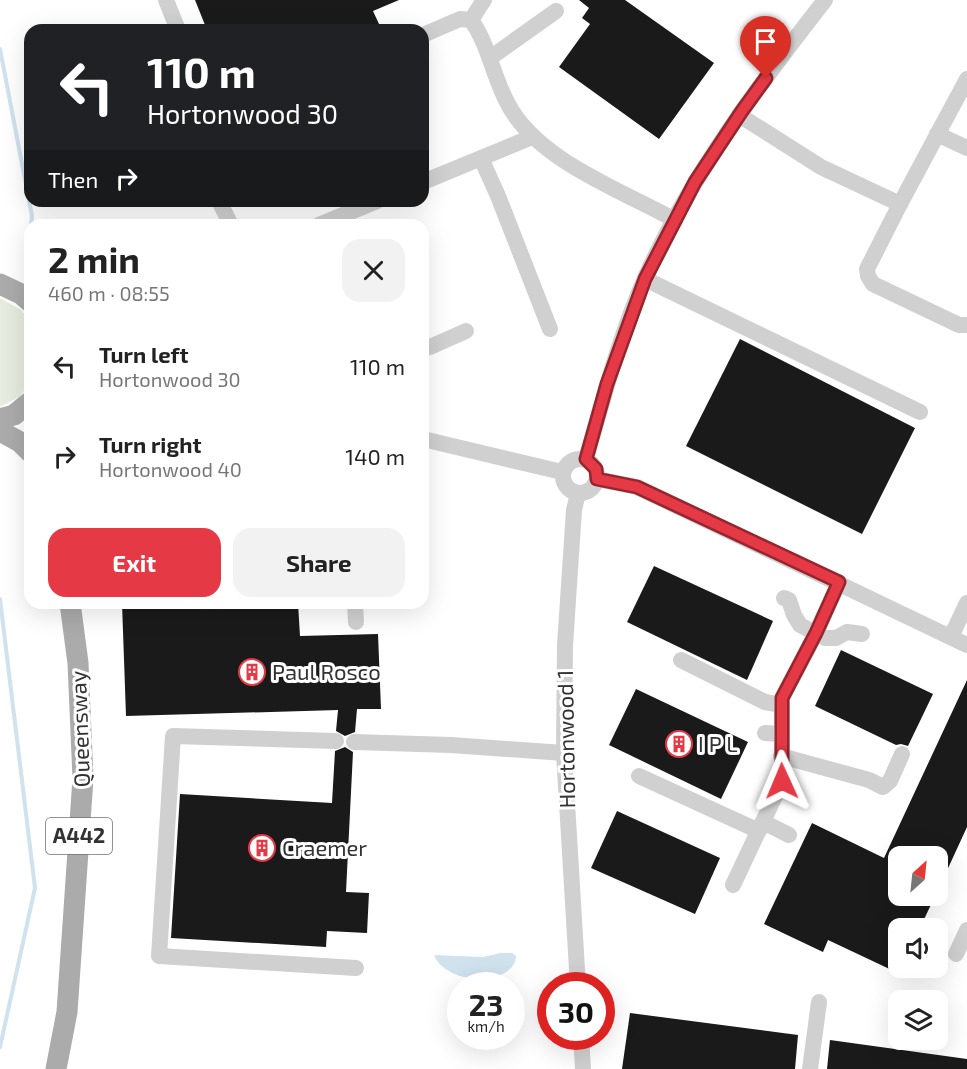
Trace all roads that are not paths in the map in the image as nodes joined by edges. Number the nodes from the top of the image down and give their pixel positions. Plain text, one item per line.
1 (166, 0) edge
2 (484, 0) edge
3 (825, 0) edge
4 (556, 11) dead end
5 (471, 20) junction
6 (176, 24) edge
7 (429, 32) edge
8 (490, 58) junction
9 (967, 79) edge
10 (739, 115) junction
11 (938, 134) junction
12 (532, 137) junction
13 (967, 148) edge
14 (481, 158) junction
15 (429, 180) edge
16 (900, 204) junction
17 (362, 207) edge
18 (334, 219) edge
19 (675, 220) junction
20 (645, 279) junction
21 (0, 284) edge
22 (24, 297) edge
23 (967, 325) edge
24 (550, 329) dead end
25 (466, 331) dead end
26 (430, 346) dead end
27 (24, 407) edge
28 (920, 412) dead end
29 (0, 418) edge
30 (0, 431) edge
31 (429, 440) edge
32 (24, 446) edge
33 (586, 459) junction
34 (562, 472) junction
35 (597, 479) junction
36 (578, 493) junction
37 (839, 582) junction
38 (784, 598) dead end
39 (967, 603) edge
40 (71, 609) edge
41 (355, 609) edge
42 (356, 622) dead end
43 (816, 633) junction
44 (862, 634) dead end
45 (951, 637) junction
46 (967, 645) edge
47 (681, 660) dead end
48 (782, 705) junction
49 (336, 741) dead end
50 (354, 742) dead end
51 (564, 753) junction
52 (902, 754) dead end
53 (781, 756) junction
54 (639, 776) dead end
55 (761, 826) junction
56 (789, 835) dead end
57 (734, 885) dead end
58 (967, 930) edge
59 (956, 954) dead end
60 (356, 968) dead end
61 (577, 972) edge
62 (819, 1002) dead end
63 (582, 1050) edge
64 (56, 1069) edge
65 (583, 1069) edge
66 (810, 1069) edge

1 - 6 street
2 - 5 street
3 - 10 street
4 - 8 street
5 - 7 street
5 - 8 street
8 - 12 street
9 - 11 street
10 - 16 street
10 - 19 street
11 - 13 street
11 - 16 street
12 - 14 street
12 - 19 street
14 - 15 street
14 - 24 street
16 - 23 street
17 - 18 street
19 - 20 street
20 - 28 street
20 - 33 street
21 - 22 main road
25 - 26 street
27 - 29 main road
30 - 32 main road
31 - 34 street
33 - 34 street
33 - 35 street
34 - 36 street
35 - 36 street
35 - 37 street
36 - 51 street, Hortonwood 1
37 - 43 street
37 - 45 street
38 - 43 street
39 - 45 street
40 - 64 main road, Queensway / A442
41 - 42 street
43 - 44 street
43 - 48 street
45 - 46 street
47 - 48 street
48 - 53 street
49 - 60 street
50 - 51 street
51 - 61 street, Hortonwood 1
52 - 53 street
53 - 55 street
54 - 55 street
55 - 56 street
55 - 57 street
58 - 59 street
62 - 66 street
63 - 65 street

